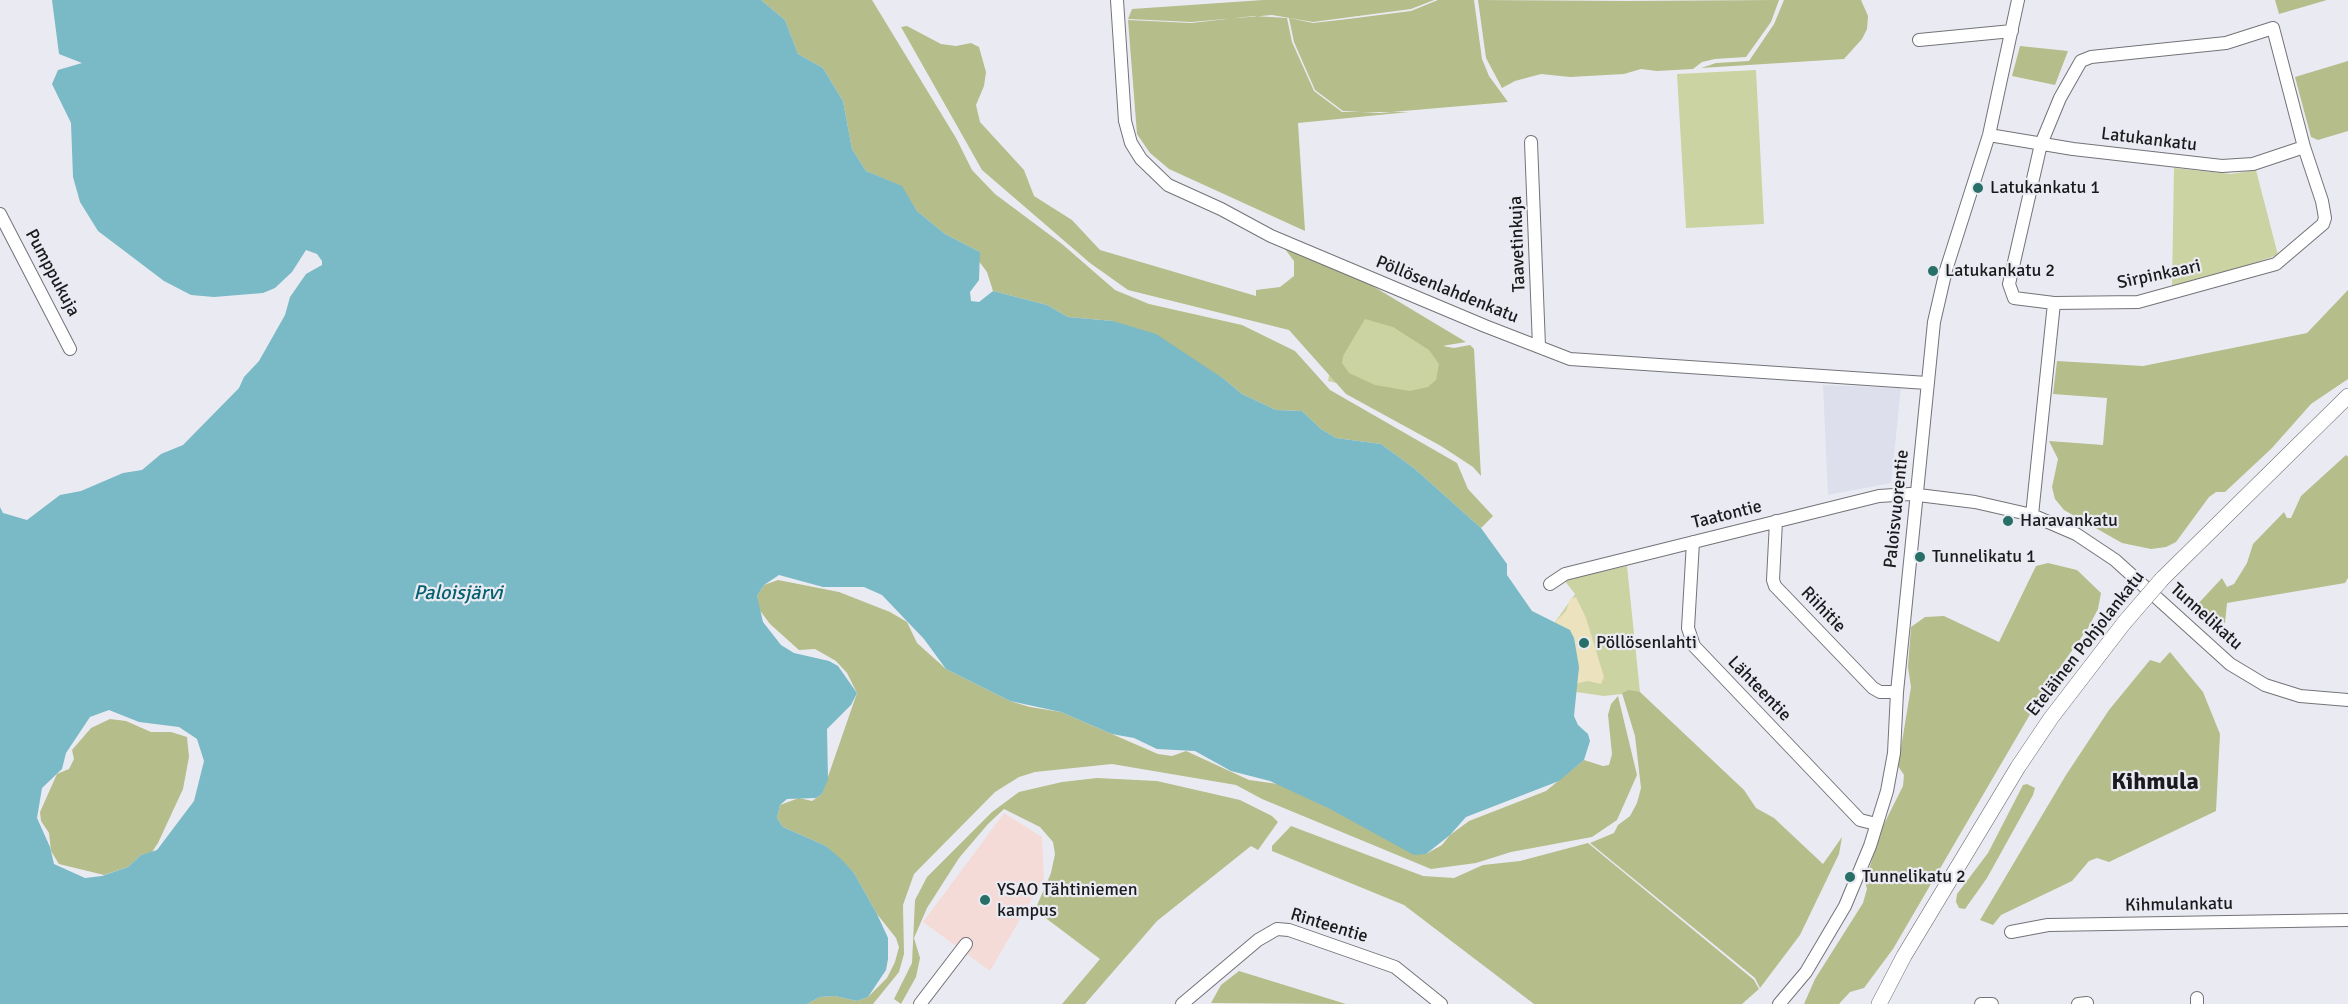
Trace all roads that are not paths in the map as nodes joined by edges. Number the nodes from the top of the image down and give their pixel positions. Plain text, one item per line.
1 (1117, 0) edge
2 (2018, 0) edge
3 (2012, 32) junction
4 (1919, 40) dead end
5 (1989, 135) junction
6 (1531, 142) dead end
7 (2041, 144) junction
8 (2304, 147) junction
9 (0, 214) edge
10 (2054, 303) junction
11 (1539, 346) junction
12 (70, 350) dead end
13 (1927, 383) junction
14 (2348, 396) edge
15 (1916, 494) junction
16 (2032, 515) junction
17 (1776, 521) junction
18 (1693, 542) junction
19 (1550, 584) dead end
20 (1897, 692) junction
21 (2348, 700) edge
22 (1876, 824) junction
23 (2348, 920) edge
24 (2011, 932) dead end
25 (966, 944) dead end
26 (1904, 956) junction
27 (920, 1004) edge
28 (1182, 1004) edge
29 (1441, 1004) edge
30 (1779, 1004) edge
31 (1868, 1004) edge
32 (1879, 1004) edge
33 (1980, 1004) edge
34 (1992, 1004) edge

1 - 11 street, Pöllösenlahdenkatu
2 - 3 street, Paloisvuorentie
3 - 4 street
3 - 5 street, Paloisvuorentie
5 - 7 street, Latukankatu
5 - 13 street, Paloisvuorentie
6 - 11 street, Taavetinkuja
7 - 8 street, Latukankatu
7 - 8 street, Sirpinkaari
7 - 10 street, Sirpinkaari
8 - 10 street, Sirpinkaari
9 - 12 street, Pumppukuja
10 - 16 street
11 - 13 street, Pöllösenlahdenkatu
13 - 15 street, Paloisvuorentie
14 - 26 main road, Eteläinen Pohjolankatu, bridge
15 - 16 street, Tunnelikatu
15 - 17 street, Taatontie
15 - 20 street, Paloisvuorentie
16 - 21 street, Tunnelikatu
17 - 18 street, Taatontie
17 - 20 street, Riihitie
18 - 19 street, Taatontie
18 - 22 street, Lähteentie
20 - 22 street, Paloisvuorentie
22 - 30 street, Paloisvuorentie
23 - 24 street, Kihmulankatu
25 - 27 street
26 - 31 main road, Eteläinen Pohjolankatu
26 - 32 main road, Eteläinen Pohjolankatu
28 - 29 street, Rinteentie
33 - 34 street

